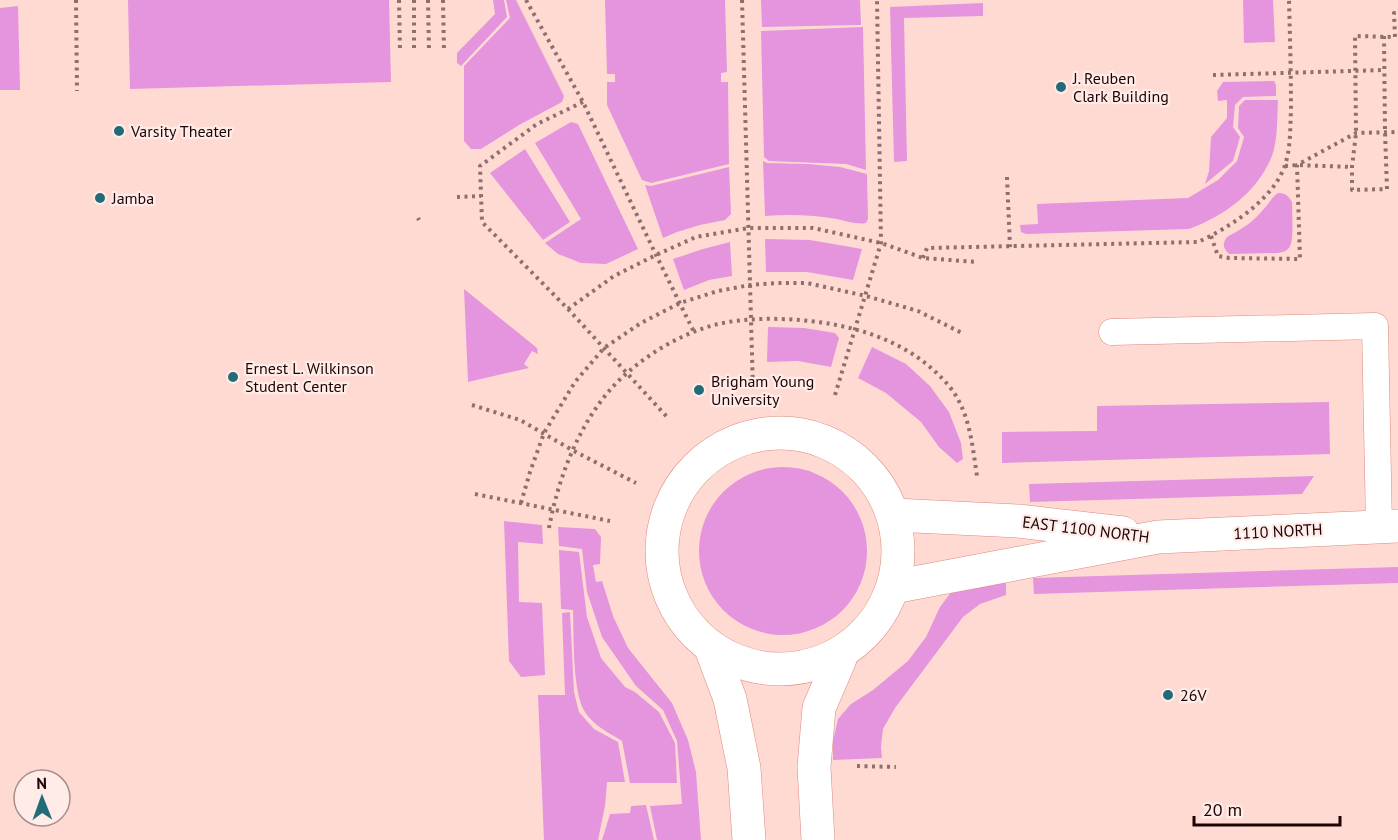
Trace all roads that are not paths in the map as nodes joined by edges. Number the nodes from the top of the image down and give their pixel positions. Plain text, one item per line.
1 (1112, 332) dead end
2 (894, 515) junction
3 (1389, 526) edge
4 (1158, 537) junction
5 (893, 587) junction
6 (712, 651) junction
7 (840, 658) junction
8 (749, 840) edge
9 (818, 840) edge

1 - 3 lane
2 - 4 street, EAST 1100 NORTH
2 - 5 street
2 - 6 street
3 - 4 street, 1110 NORTH
4 - 5 street, EAST 1100 NORTH
5 - 7 street
6 - 7 street
6 - 8 street
7 - 9 street

